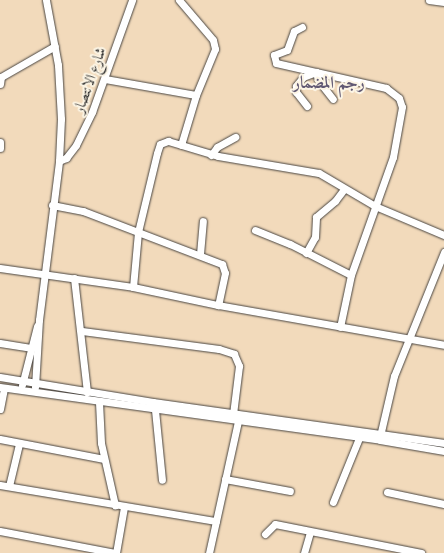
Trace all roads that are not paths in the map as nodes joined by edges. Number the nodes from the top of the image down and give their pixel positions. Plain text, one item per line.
1 (46, 0) edge
2 (132, 0) edge
3 (180, 0) edge
4 (429, 0) edge
5 (444, 2) edge
6 (302, 27) dead end
7 (55, 46) junction
8 (316, 72) junction
9 (0, 79) edge
10 (105, 79) junction
11 (196, 95) junction
12 (333, 99) dead end
13 (307, 106) dead end
14 (235, 137) dead end
15 (0, 142) edge
16 (181, 145) junction
17 (0, 148) edge
18 (211, 155) junction
19 (59, 161) junction
20 (344, 189) junction
21 (52, 205) junction
22 (374, 206) junction
23 (203, 221) dead end
24 (255, 230) dead end
25 (138, 232) junction
26 (444, 235) edge
27 (444, 252) edge
28 (306, 253) junction
29 (200, 254) junction
30 (0, 268) edge
31 (44, 275) junction
32 (351, 275) junction
33 (74, 278) junction
34 (133, 287) junction
35 (218, 305) junction
36 (38, 320) junction
37 (340, 327) junction
38 (82, 330) junction
39 (409, 338) junction
40 (0, 343) edge
41 (444, 345) edge
42 (31, 348) junction
43 (0, 377) edge
44 (23, 381) junction
45 (35, 384) junction
46 (2, 388) edge
47 (22, 390) junction
48 (35, 392) junction
49 (88, 392) junction
50 (99, 402) junction
51 (0, 409) edge
52 (155, 410) junction
53 (233, 414) junction
54 (238, 421) junction
55 (380, 436) junction
56 (359, 438) junction
57 (0, 439) edge
58 (444, 443) edge
59 (19, 444) junction
60 (444, 451) edge
61 (104, 459) junction
62 (225, 479) junction
63 (162, 480) dead end
64 (0, 485) edge
65 (9, 486) junction
66 (290, 491) dead end
67 (387, 492) dead end
68 (333, 502) dead end
69 (444, 504) edge
70 (115, 505) junction
71 (124, 507) junction
72 (216, 521) junction
73 (0, 531) edge
74 (310, 532) junction
75 (265, 534) dead end
76 (115, 553) edge
77 (209, 553) edge
78 (304, 553) edge
79 (421, 553) edge

1 - 7 street
2 - 10 street, شارع الانتصار
3 - 11 street
4 - 5 street
6 - 8 street
7 - 9 street
7 - 19 street
8 - 12 street
8 - 13 street
8 - 22 street
10 - 11 street
10 - 19 street, شارع الانتصار
11 - 16 street
14 - 18 street
15 - 17 street
16 - 18 street
16 - 25 street
18 - 20 street
19 - 21 street
20 - 22 street
20 - 28 street
21 - 25 street
21 - 31 street
22 - 26 street
22 - 32 street
23 - 29 street
24 - 28 street
25 - 29 street
25 - 34 street
27 - 39 street
28 - 32 street
29 - 35 street
30 - 31 street
31 - 33 street
31 - 36 street
32 - 37 street
33 - 34 street
33 - 38 street
34 - 35 street
35 - 37 street
36 - 42 street
36 - 45 street
37 - 39 street
38 - 49 street
38 - 53 street
39 - 41 street
39 - 55 street
40 - 42 street
42 - 44 street
43 - 44 street
44 - 45 street
44 - 47 street
45 - 48 street
45 - 49 street
46 - 47 street
46 - 51 street
47 - 48 street
48 - 50 street
49 - 53 street
50 - 52 street
50 - 61 street
52 - 54 street
52 - 63 street
53 - 55 street
54 - 56 street
54 - 62 street
55 - 56 street
55 - 58 street
55 - 60 street
56 - 68 street
57 - 59 street
59 - 61 street
59 - 65 street
61 - 70 street
62 - 66 street
62 - 72 street
64 - 65 street
65 - 70 street
67 - 69 street
70 - 71 street
71 - 72 street
71 - 76 street
72 - 77 street
73 - 76 street
74 - 75 street
74 - 78 street
74 - 79 street

